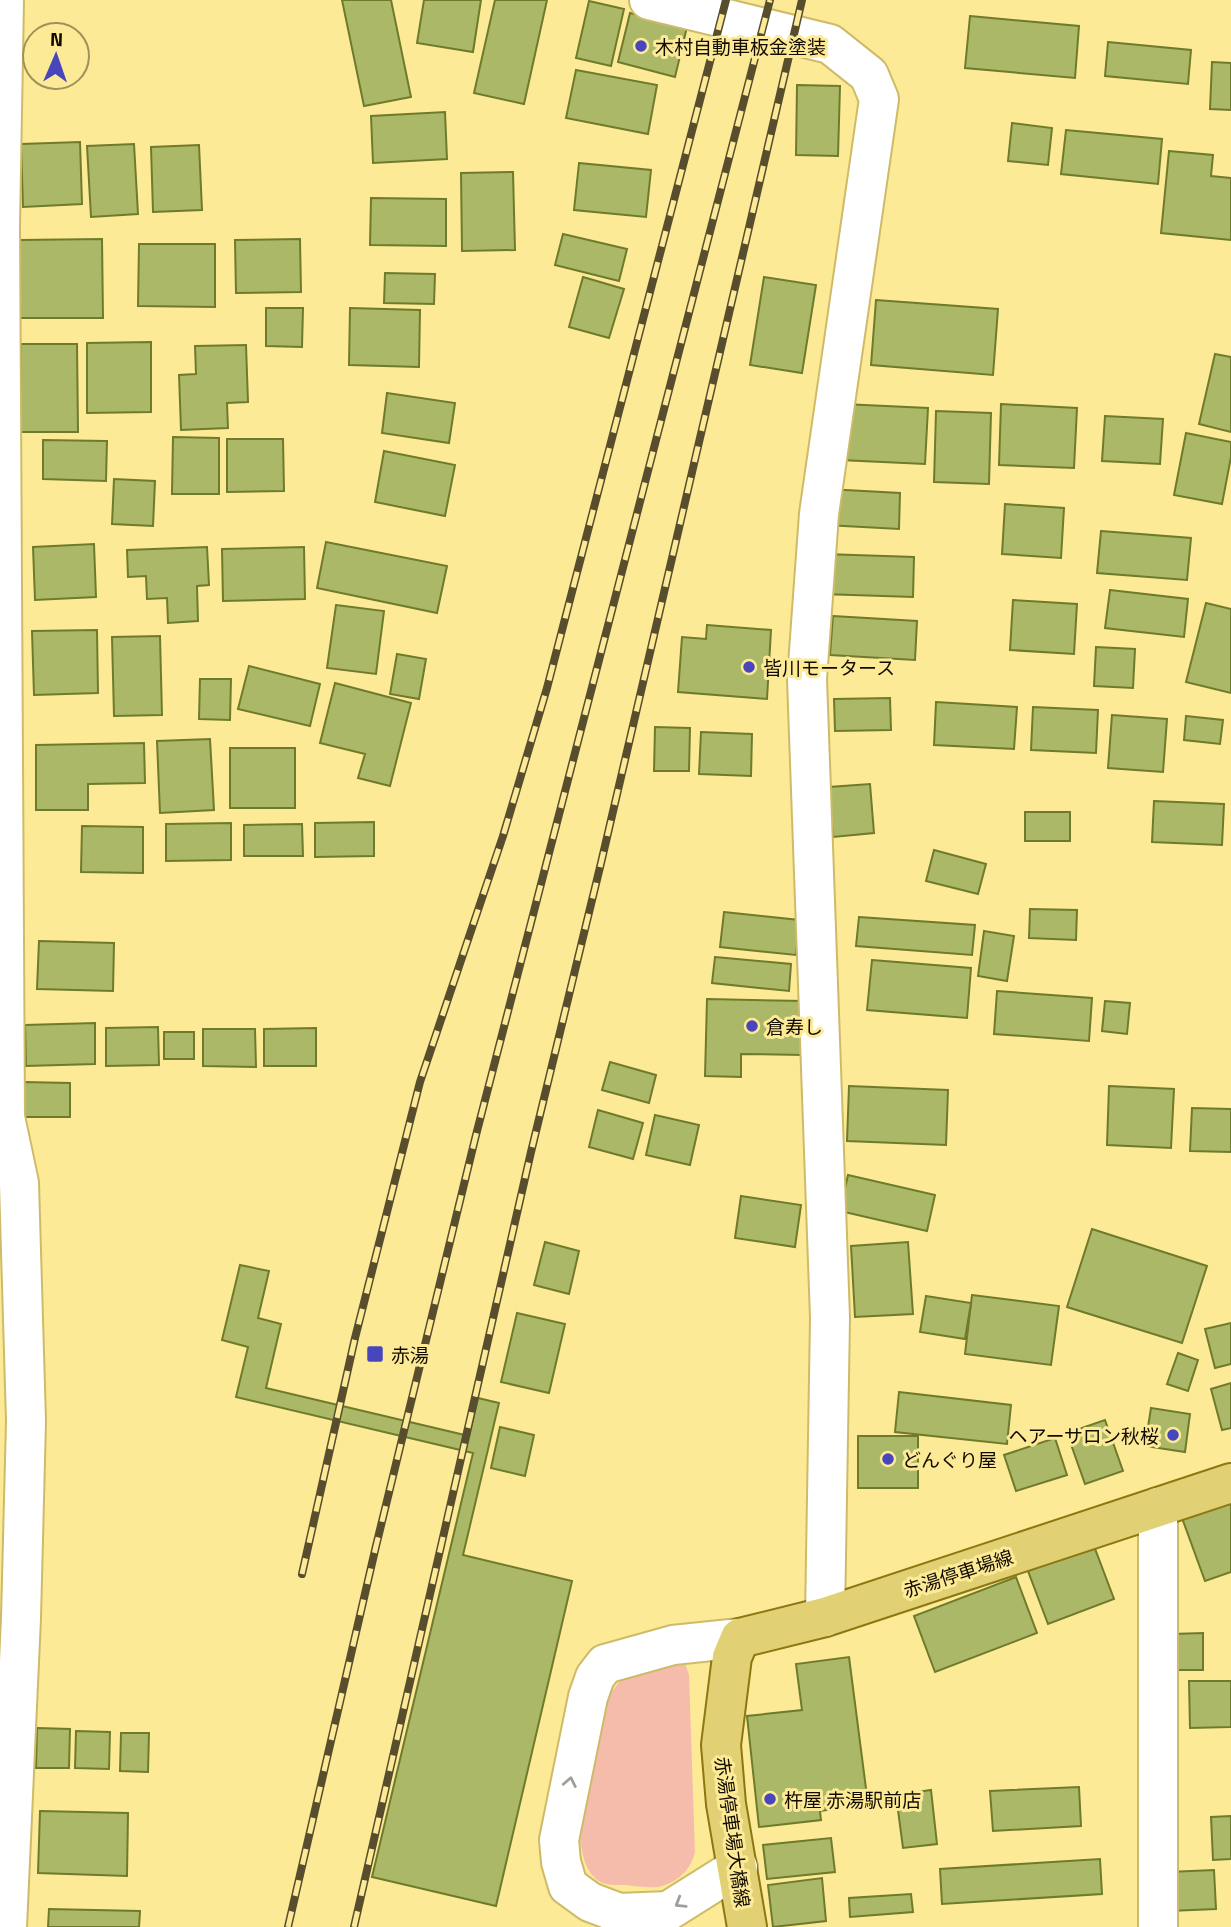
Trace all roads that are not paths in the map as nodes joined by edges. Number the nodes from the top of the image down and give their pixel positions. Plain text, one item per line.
1 (4, 0) edge
2 (649, 0) edge
3 (13, 1421) edge
4 (1231, 1483) edge
5 (1158, 1507) junction
6 (825, 1617) junction
7 (740, 1638) junction
8 (738, 1867) junction
9 (7, 1927) edge
10 (747, 1927) edge
11 (1158, 1927) edge

1 - 3 street
2 - 6 street
3 - 9 street
4 - 5 main road, 赤湯停車場線
5 - 6 main road, 赤湯停車場線
5 - 11 street
6 - 7 main road, 赤湯停車場線
7 - 8 main road, 赤湯停車場大橋線
8 -> 7 street
8 - 10 main road, 赤湯停車場大橋線

